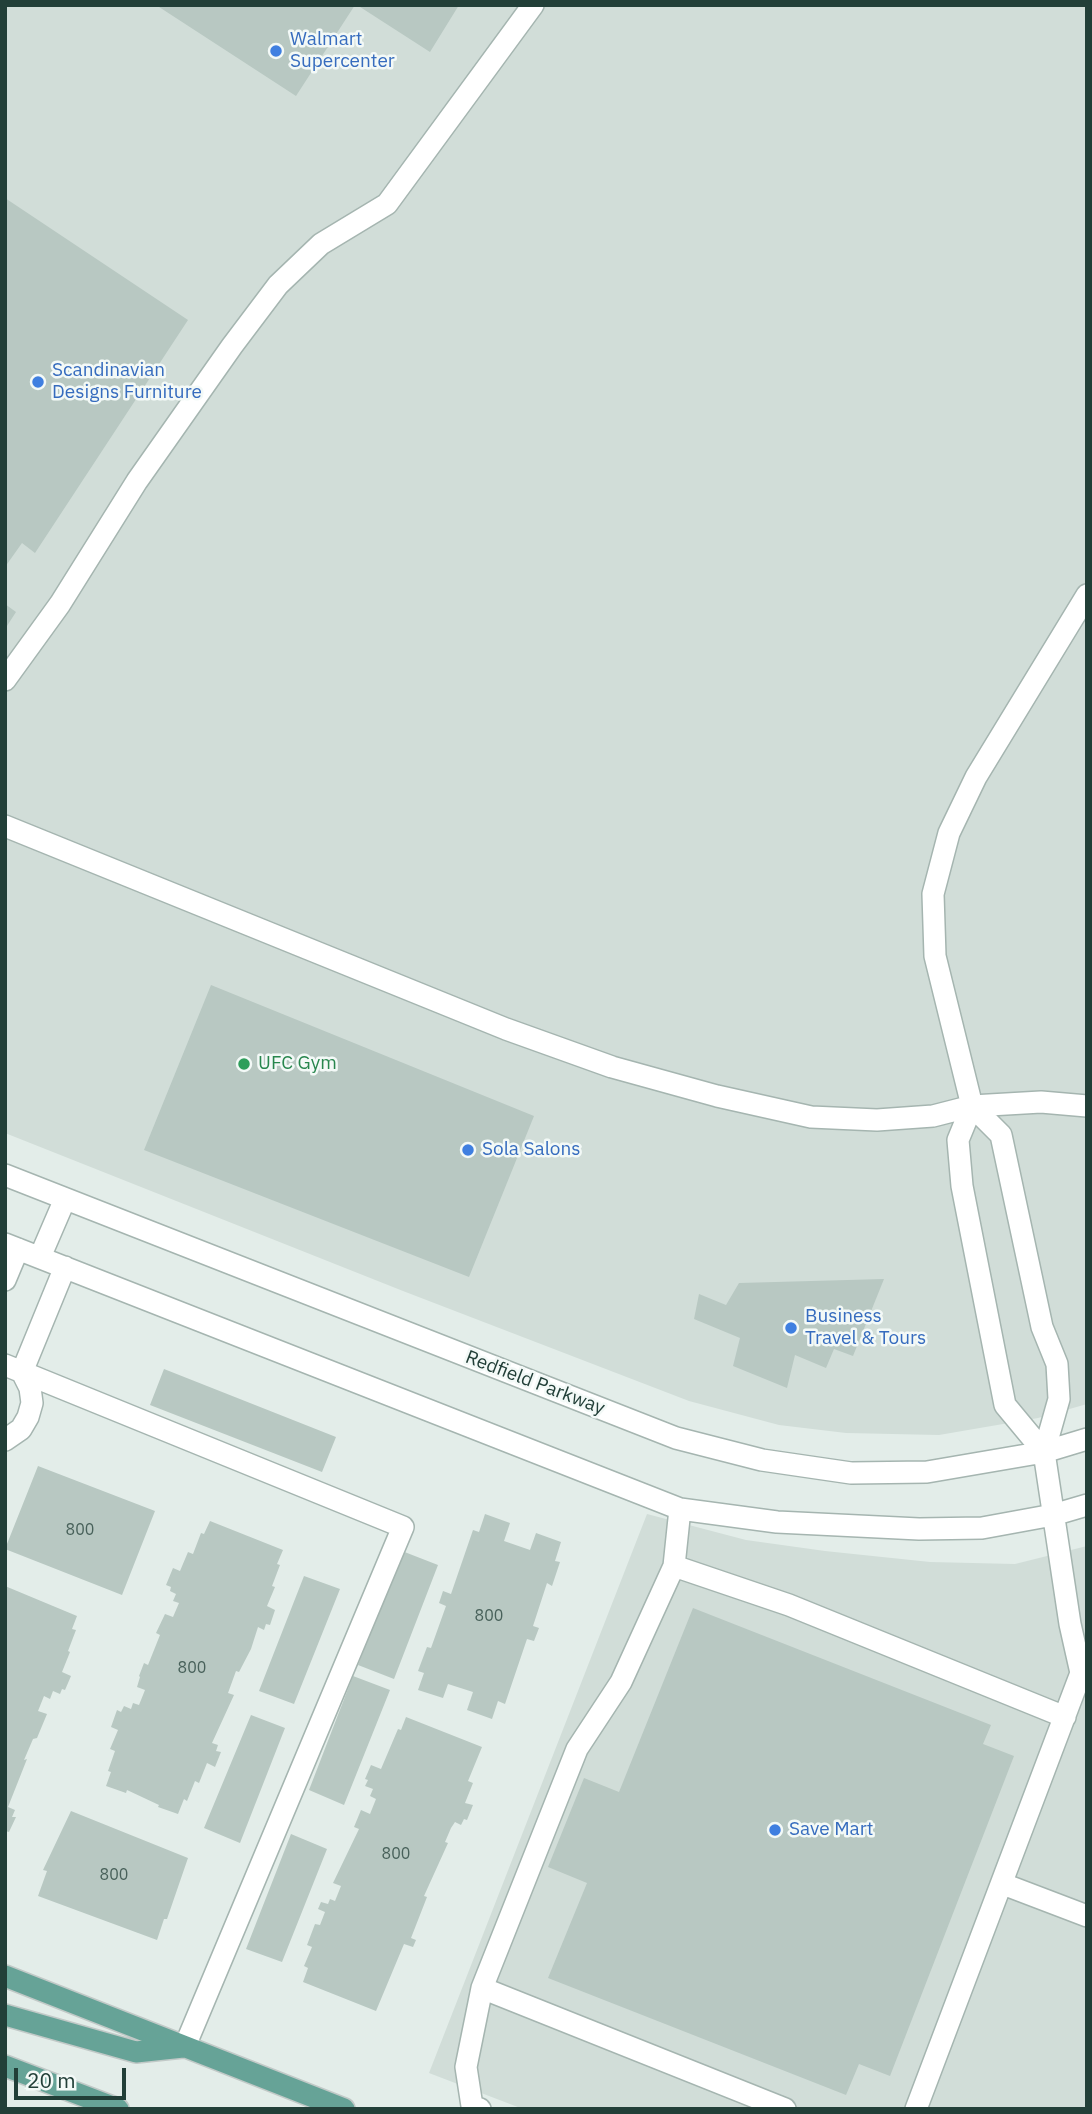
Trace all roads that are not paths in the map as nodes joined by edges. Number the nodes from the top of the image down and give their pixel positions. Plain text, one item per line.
1 (533, 5) edge
2 (1087, 595) edge
3 (5, 680) edge
4 (5, 826) edge
5 (972, 1106) junction
6 (1087, 1106) edge
7 (5, 1175) edge
8 (65, 1199) junction
9 (12, 1246) edge
10 (40, 1257) junction
11 (65, 1267) junction
12 (5, 1280) edge
13 (14, 1369) edge
14 (1087, 1439) edge
15 (5, 1440) edge
16 (1044, 1452) junction
17 (1087, 1505) edge
18 (680, 1509) junction
19 (1053, 1515) junction
20 (674, 1566) junction
21 (1065, 1717) junction
22 (1003, 1884) junction
23 (1087, 1916) edge
24 (5, 1976) edge
25 (482, 1988) junction
26 (5, 2015) edge
27 (185, 2046) junction
28 (5, 2066) edge
29 (118, 2109) edge
30 (344, 2109) edge
31 (480, 2109) edge
32 (785, 2109) edge
33 (916, 2109) edge

1 - 3 street
2 - 5 street
4 - 5 street
5 - 6 street
5 - 16 street
5 - 16 street
7 - 8 street, Redfield Parkway
8 - 10 street
8 - 16 street, Redfield Parkway
9 - 10 street
9 - 12 street
10 - 11 street
11 - 13 street
11 - 18 street
13 - 15 street
13 - 27 street
14 - 16 street, Redfield Parkway
16 - 19 street
17 - 19 street
18 - 19 street
18 - 20 street
19 - 21 street
20 - 21 street
20 - 25 street
21 - 22 street
22 - 23 street
22 - 33 street
24 - 27 main road
25 - 31 street
25 - 32 street
26 - 27 main road
27 - 30 main road
28 - 29 main road

